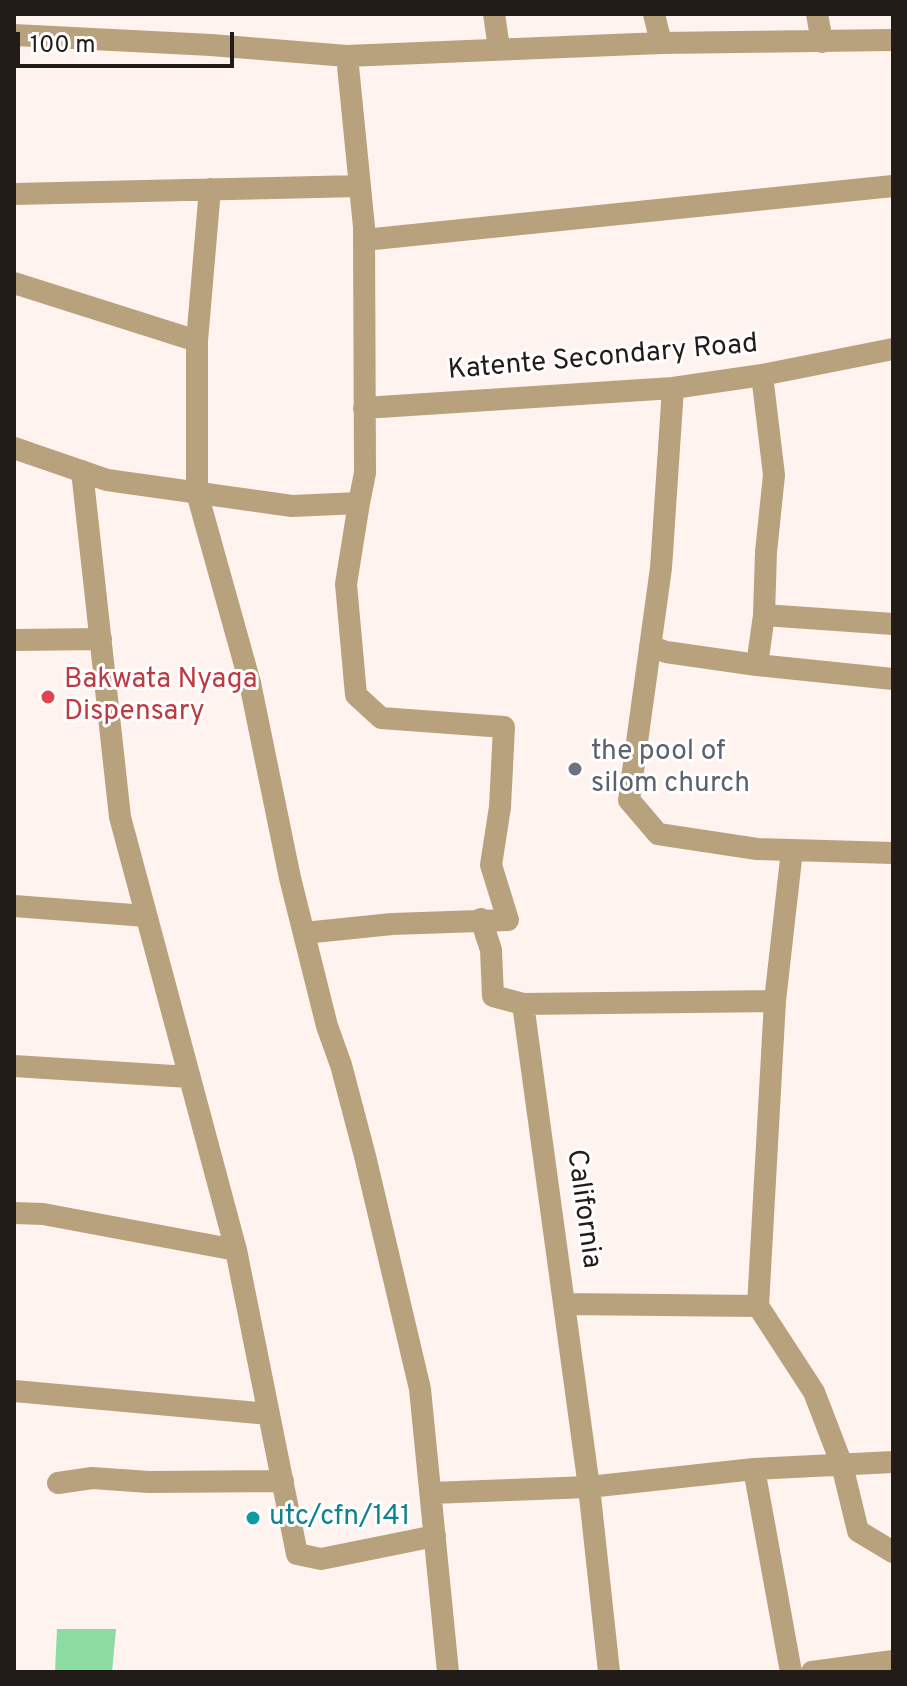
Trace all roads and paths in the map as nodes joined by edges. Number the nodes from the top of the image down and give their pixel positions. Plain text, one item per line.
1 (494, 14) edge
2 (654, 14) edge
3 (817, 14) edge
4 (14, 35) edge
5 (893, 40) edge
6 (822, 42) junction
7 (661, 43) junction
8 (499, 48) junction
9 (347, 56) junction
10 (360, 186) junction
11 (893, 186) edge
12 (210, 189) junction
13 (14, 194) edge
14 (364, 240) junction
15 (14, 283) edge
16 (197, 341) junction
17 (893, 349) edge
18 (762, 375) junction
19 (673, 388) junction
20 (364, 408) junction
21 (14, 448) edge
22 (82, 471) junction
23 (197, 493) junction
24 (359, 503) junction
25 (764, 615) junction
26 (893, 624) edge
27 (101, 639) junction
28 (14, 640) edge
29 (650, 646) junction
30 (757, 665) junction
31 (893, 679) edge
32 (792, 850) junction
33 (893, 853) edge
34 (14, 906) edge
35 (146, 916) junction
36 (481, 919) junction
37 (304, 933) junction
38 (775, 1001) junction
39 (523, 1004) junction
40 (14, 1066) edge
41 (189, 1077) junction
42 (14, 1213) edge
43 (236, 1250) junction
44 (564, 1304) junction
45 (758, 1306) junction
46 (14, 1391) edge
47 (269, 1414) junction
48 (893, 1462) edge
49 (842, 1465) junction
50 (754, 1469) junction
51 (283, 1481) junction
52 (58, 1483) dead end
53 (589, 1487) junction
54 (431, 1493) junction
55 (435, 1536) junction
56 (893, 1552) edge
57 (893, 1661) edge
58 (448, 1672) edge
59 (609, 1672) edge
60 (791, 1672) edge
61 (812, 1672) edge

1 - 8 street
2 - 7 street
3 - 6 street
4 - 9 street
5 - 6 street
6 - 7 street
7 - 8 street
8 - 9 street
9 - 10 street
10 - 12 street
10 - 14 street
11 - 14 street
12 - 13 street
12 - 16 street
14 - 20 street
15 - 16 street
16 - 23 street
17 - 18 street, Katente Secondary Road
18 - 19 street, Katente Secondary Road
18 - 25 street
19 - 20 street, Katente Secondary Road
19 - 29 street
20 - 24 street
21 - 22 street
22 - 23 street
22 - 27 street
23 - 24 street
23 - 37 street
24 - 36 street
25 - 26 street
25 - 30 street
27 - 28 street
27 - 35 street
29 - 30 street
29 - 32 street
30 - 31 street
32 - 33 street
32 - 38 street
34 - 35 street
35 - 41 street
36 - 37 street
36 - 39 street
37 - 54 street
38 - 39 street
38 - 45 street
39 - 44 street, California
40 - 41 street
41 - 43 street
42 - 43 street
43 - 47 street
44 - 45 street
44 - 53 street, California
45 - 49 street
46 - 47 street
47 - 51 street
48 - 49 street
49 - 50 street
49 - 56 street
50 - 53 street
50 - 60 street
51 - 52 street
51 - 55 street
53 - 54 street
53 - 59 street, California
54 - 55 street
55 - 58 street
57 - 61 street

